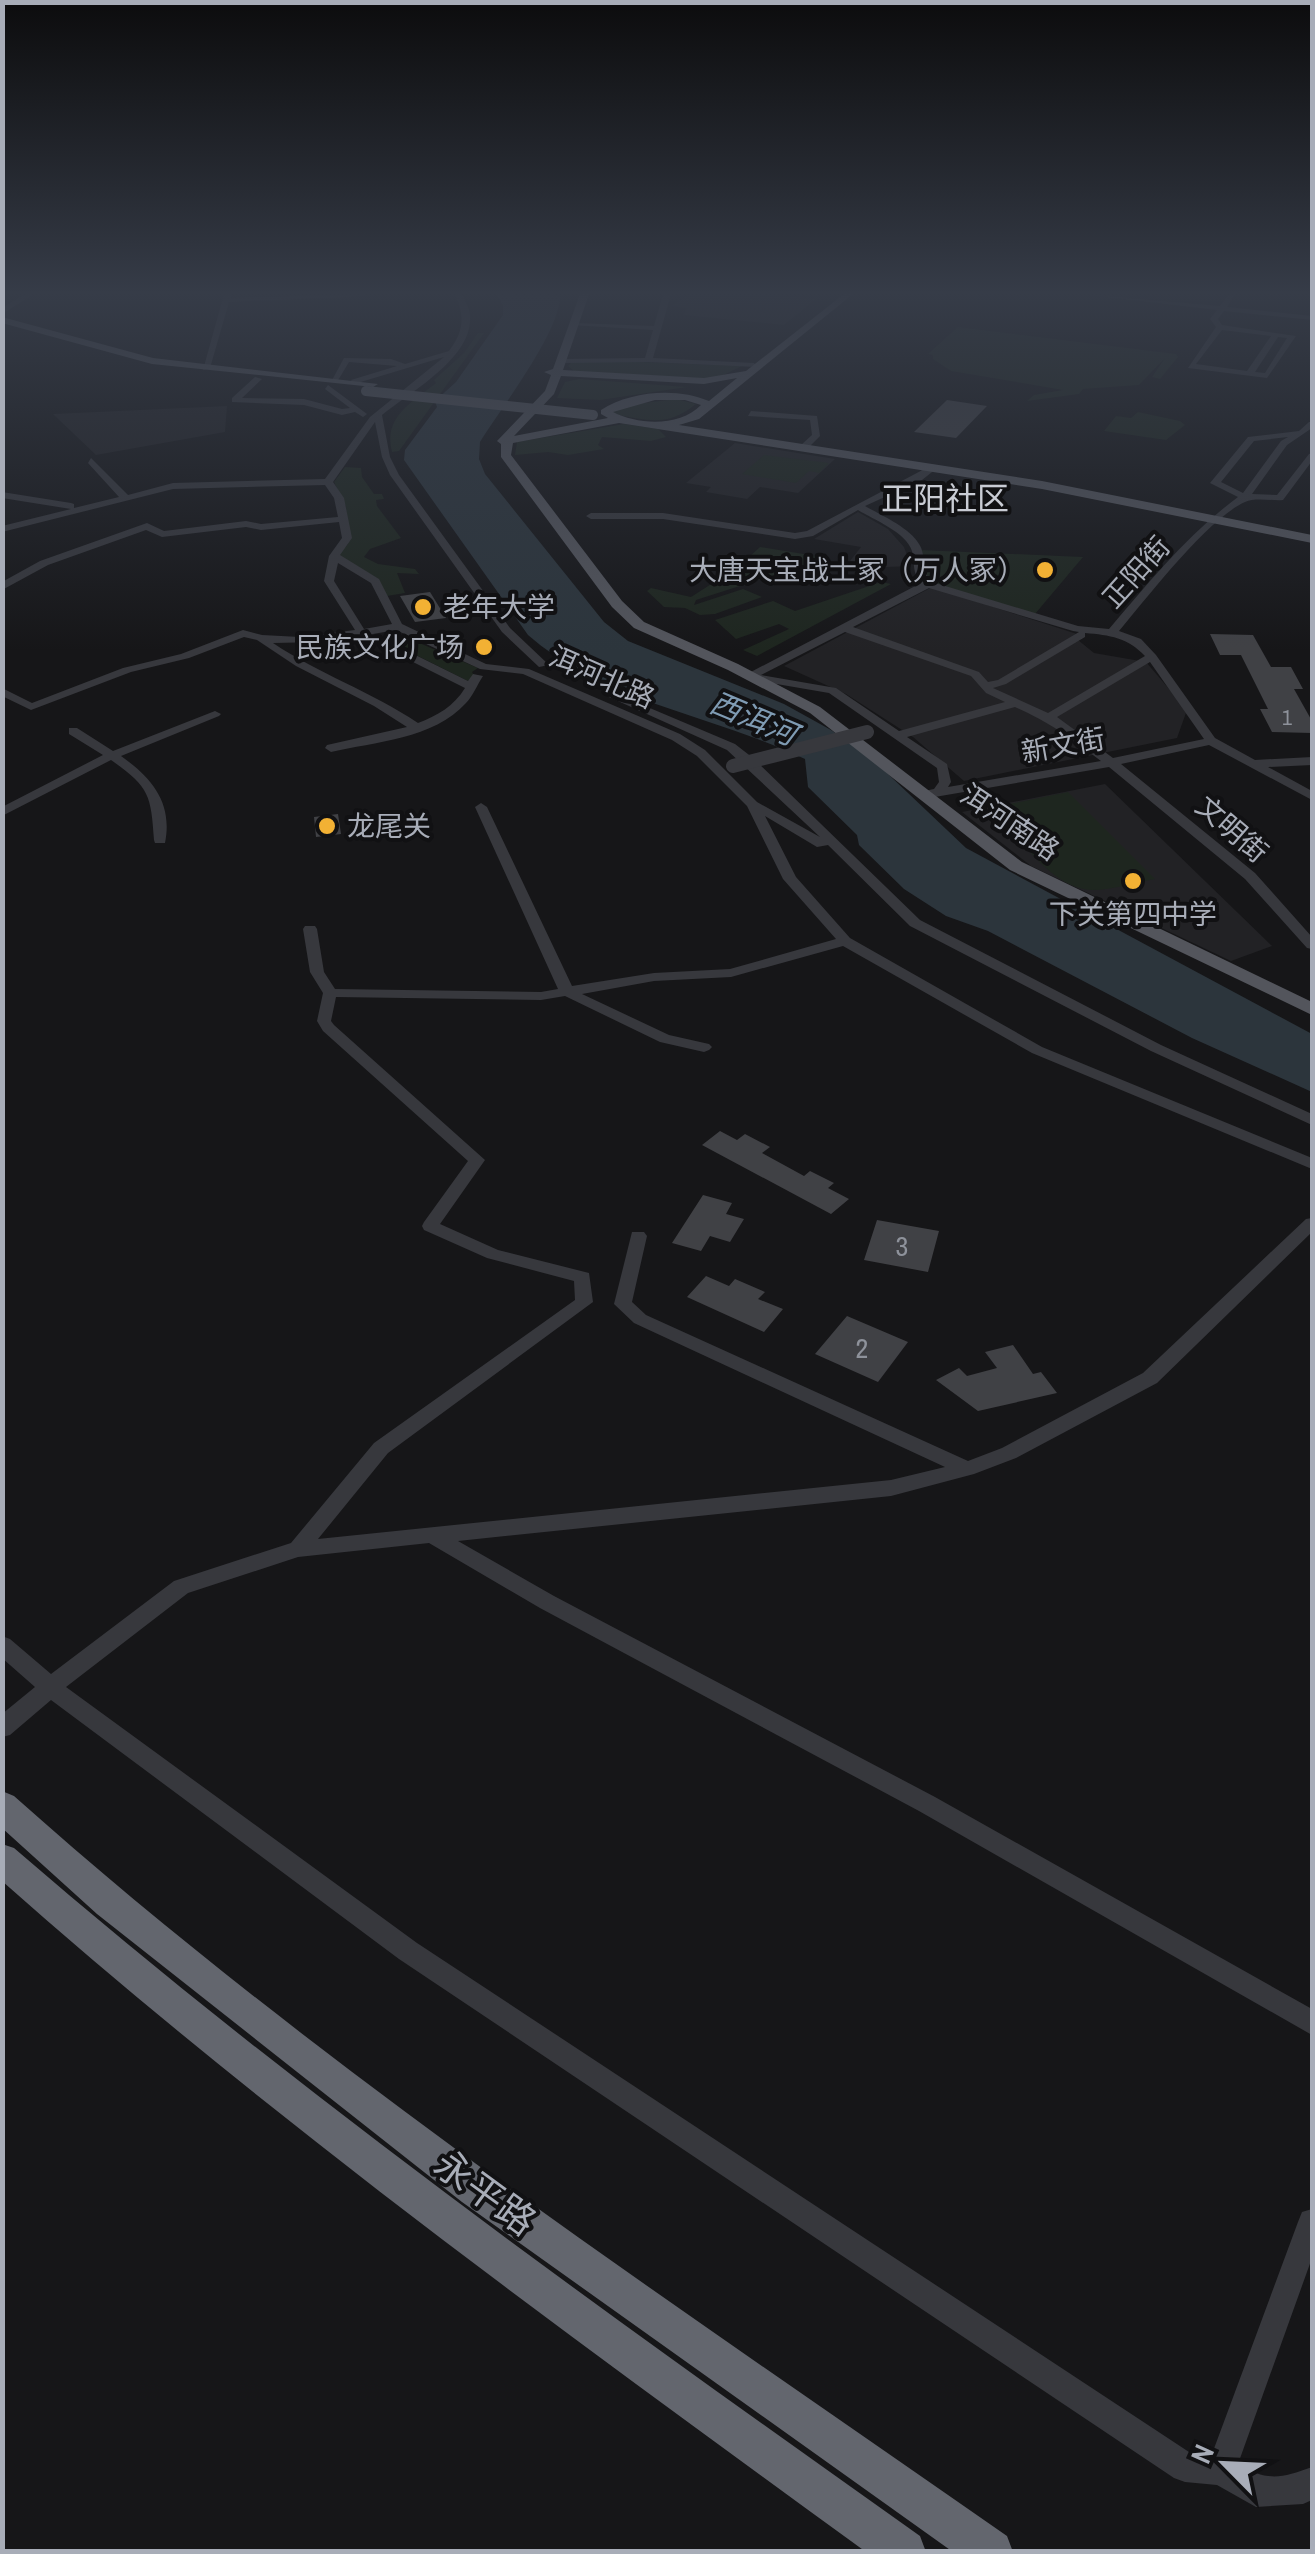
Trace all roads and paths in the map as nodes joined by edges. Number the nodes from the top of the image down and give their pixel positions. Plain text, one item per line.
1 (364, 413) edge
2 (381, 413) edge
3 (524, 413) edge
4 (604, 413) edge
5 (609, 413) edge
6 (700, 413) joint
7 (751, 414) dead end
8 (375, 418) junction
9 (622, 420) junction
10 (515, 423) junction
11 (651, 424) junction
12 (1312, 424) edge
13 (542, 432) junction
14 (710, 433) junction
15 (1302, 433) junction
16 (501, 441) junction
17 (804, 448) junction
18 (1312, 456) edge
19 (91, 460) dead end
20 (932, 468) junction
21 (328, 482) junction
22 (2, 495) edge
23 (124, 496) junction
24 (1245, 496) junction
25 (858, 506) junction
26 (79, 507) junction
27 (591, 516) dead end
28 (1216, 519) junction
29 (345, 520) junction
30 (2, 528) edge
31 (1312, 539) edge
32 (334, 556) junction
33 (928, 584) junction
34 (2, 586) edge
35 (398, 626) junction
36 (845, 628) junction
37 (361, 632) junction
38 (1112, 632) junction
39 (1081, 635) dead end
40 (262, 640) junction
41 (1147, 659) dead end
42 (543, 665) junction
43 (484, 667) junction
44 (525, 671) junction
45 (750, 677) junction
46 (470, 686) junction
47 (986, 686) junction
48 (2, 691) edge
49 (1016, 703) junction
50 (215, 714) dead end
51 (1046, 719) junction
52 (415, 727) junction
53 (72, 731) dead end
54 (893, 731) junction
55 (1211, 740) junction
56 (331, 748) dead end
57 (108, 756) junction
58 (1312, 761) edge
59 (1108, 763) junction
60 (1253, 764) junction
61 (726, 768) junction
62 (931, 793) junction
63 (1312, 796) edge
64 (752, 804) junction
65 (481, 807) dead end
66 (2, 812) edge
67 (160, 840) dead end
68 (848, 860) junction
69 (310, 929) dead end
70 (845, 941) junction
71 (1312, 944) edge
72 (567, 992) junction
73 (330, 993) junction
74 (1312, 1008) edge
75 (704, 1047) dead end
76 (1312, 1120) edge
77 (1312, 1164) edge
78 (1312, 1223) edge
79 (638, 1236) dead end
80 (967, 1469) junction
81 (430, 1535) junction
82 (298, 1549) junction
83 (2, 1646) edge
84 (50, 1687) junction
85 (2, 1728) edge
86 (2, 1806) edge
87 (2, 1858) edge
88 (1312, 2022) edge
89 (1312, 2222) edge
90 (1222, 2470) junction
91 (1312, 2482) edge
92 (904, 2552) edge
93 (990, 2552) edge

1 - 8 street
2 - 8 street
3 - 10 main road
4 - 9 main road
5 - 9 main road
6 - 11 main road
6 - 14 main road
7 - 17 street
8 - 21 street
8 - 42 street
9 - 11 main road
9 - 13 main road
10 - 13 main road
10 - 16 main road
11 - 14 main road
12 - 15 street
13 - 16 main road
14 - 17 main road
15 - 24 street
15 - 24 street
16 - 45 main road, 洱河南路
17 - 20 main road
18 - 24 street
19 - 23 street
20 - 25 street
20 - 28 main road
21 - 23 street
21 - 29 street
22 - 26 street
23 - 26 street
24 - 28 street, 正阳街
25 - 27 street
25 - 33 street
26 - 30 street
28 - 31 main road
28 - 38 street, 正阳街
29 - 32 street
29 - 34 street
32 - 35 street
32 - 37 street
33 - 36 street
33 - 38 street
35 - 37 street
35 - 43 street, 洱河北路
36 - 45 street
36 - 47 street, 文明街
37 - 40 street
37 - 46 street
38 - 55 street, 正阳街
39 - 47 street
40 - 48 street
40 - 52 street
41 - 51 street
42 - 44 street
42 - 68 street
43 - 44 street, 洱河北路
43 - 46 street
44 - 61 street, 洱河北路
45 - 54 street
45 - 62 main road, 洱河南路
46 - 52 street
47 - 49 street, 文明街
49 - 51 street, 文明街
49 - 54 street
50 - 57 street
51 - 59 street, 文明街
52 - 56 street
53 - 57 street
54 - 61 street, bridge
54 - 62 street
55 - 59 street, 新文街
55 - 60 street
57 - 66 street
57 - 67 street
58 - 60 street
59 - 62 street, 新文街
59 - 71 street, 文明街
60 - 63 street
61 - 64 street, 洱河北路
62 - 74 main road, 洱河南路
64 - 68 street
64 - 70 street, 洱河北路
65 - 72 street
68 - 76 street
69 - 73 street
70 - 72 street
70 - 77 street, 洱河北路
72 - 73 street
72 - 75 street
73 - 82 street
78 - 80 street
79 - 80 street
80 - 81 street
81 - 82 street
81 - 88 street
82 - 84 street
83 - 84 street
84 - 85 street
84 - 90 street
86 - 93 highway, 永平路
87 - 92 highway, 永平路
89 - 90 street
90 - 91 street

